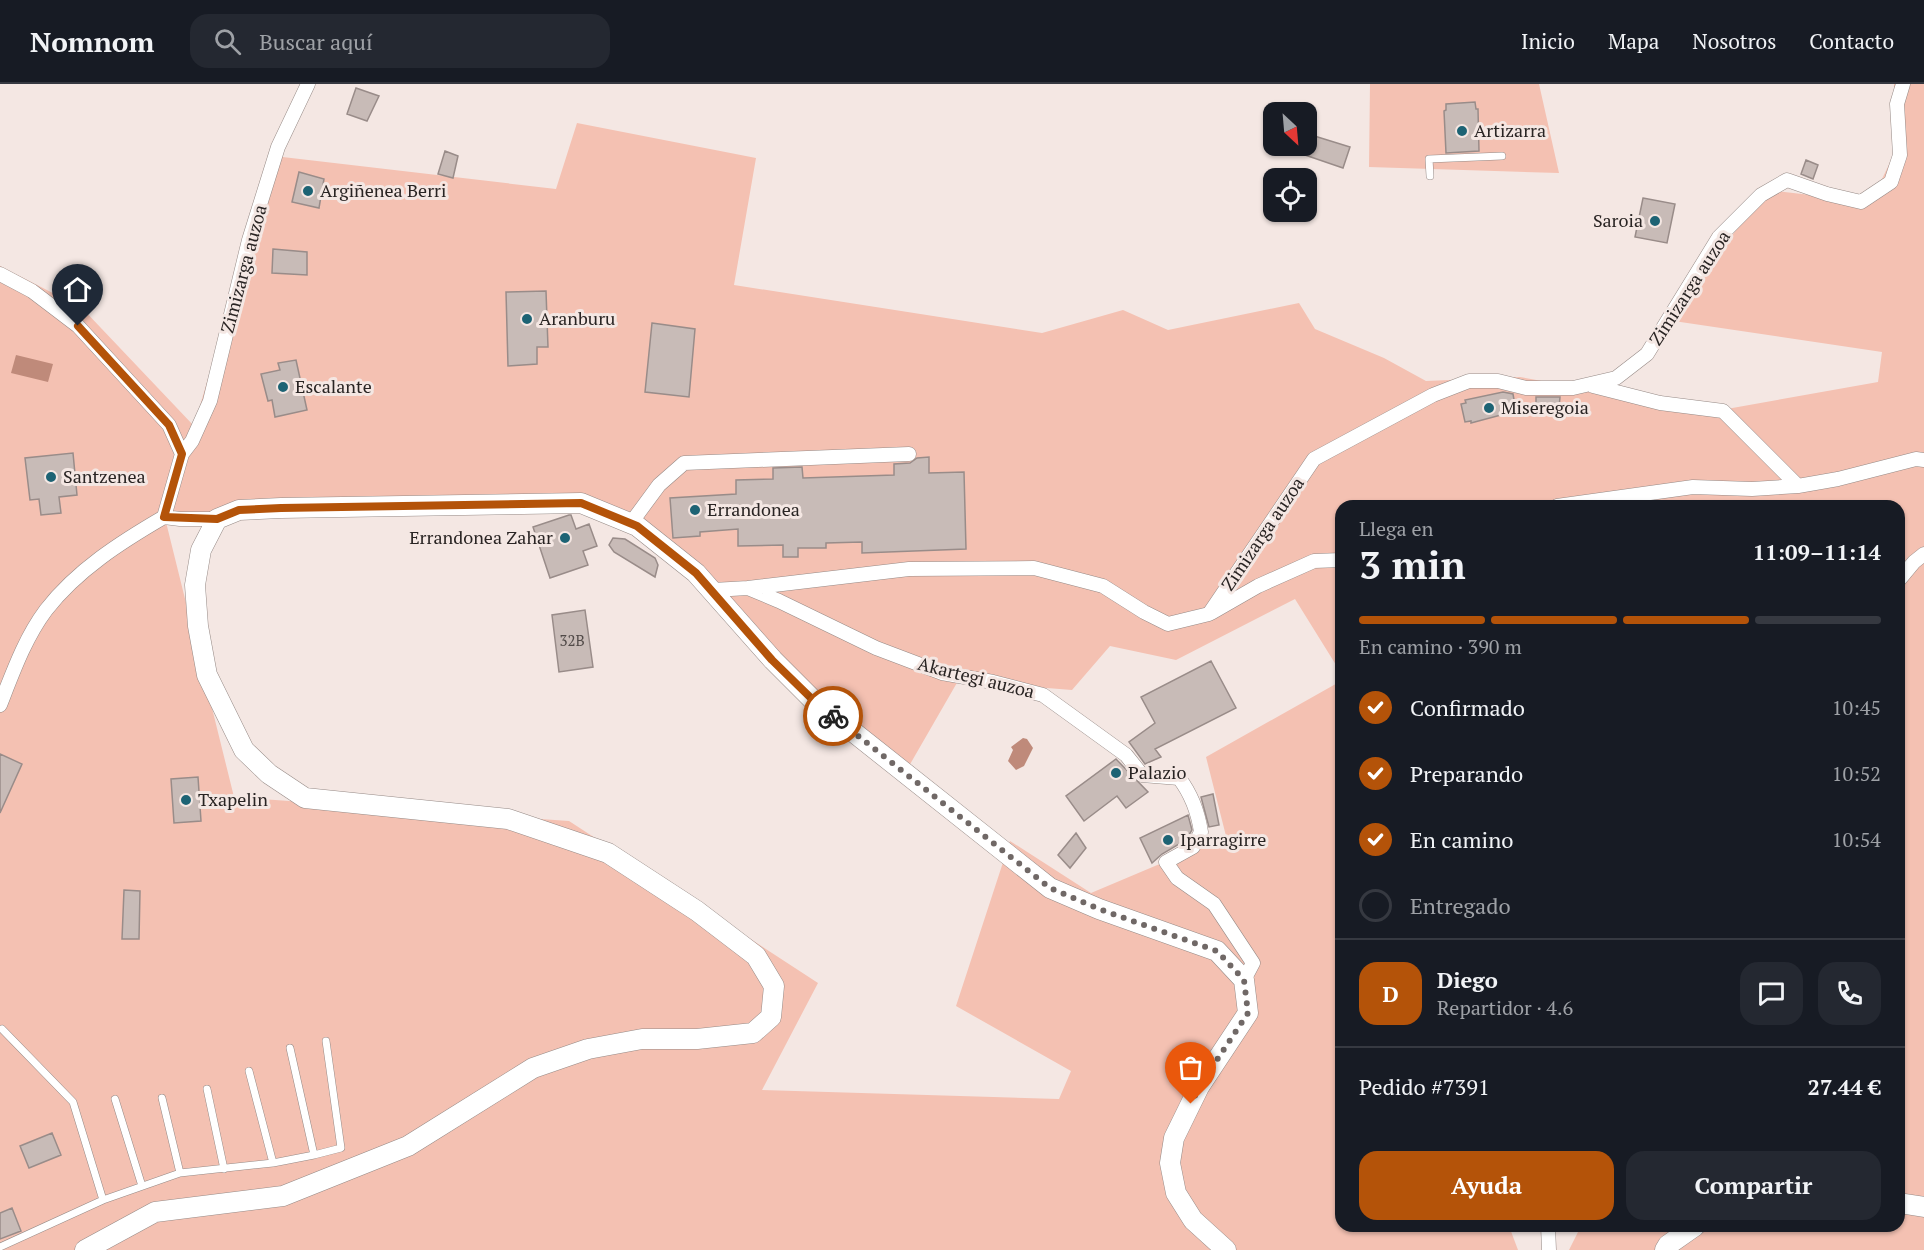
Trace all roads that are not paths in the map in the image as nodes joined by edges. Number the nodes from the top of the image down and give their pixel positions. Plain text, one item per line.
1 (308, 84) edge
2 (1903, 84) edge
3 (1503, 156) dead end
4 (1430, 176) dead end
5 (0, 274) edge
6 (1589, 385) junction
7 (182, 454) junction
8 (909, 454) dead end
9 (1924, 460) edge
10 (1798, 486) junction
11 (1600, 500) edge
12 (164, 517) junction
13 (217, 519) junction
14 (631, 523) junction
15 (1924, 554) edge
16 (1335, 560) edge
17 (1905, 573) edge
18 (748, 588) junction
19 (713, 590) junction
20 (1209, 614) junction
21 (0, 705) edge
22 (1244, 980) junction
23 (2, 1029) dead end
24 (326, 1041) dead end
25 (290, 1048) dead end
26 (249, 1071) dead end
27 (207, 1089) dead end
28 (162, 1098) dead end
29 (115, 1099) dead end
30 (314, 1155) junction
31 (273, 1163) junction
32 (224, 1169) junction
33 (180, 1173) junction
34 (142, 1186) junction
35 (103, 1200) junction
36 (1905, 1204) edge
37 (1924, 1207) edge
38 (1548, 1232) edge
39 (1686, 1232) edge
40 (0, 1246) edge
41 (85, 1250) edge
42 (1226, 1250) edge
43 (1550, 1250) edge
44 (1665, 1250) edge

1 - 7 street, Zimizarga auzoa
2 - 6 street, Zimizarga auzoa
3 - 4 lane
5 - 7 street
6 - 10 street, Zimizarga auzoa
6 - 20 street, Zimizarga auzoa
7 - 12 street, Zimizarga auzoa
8 - 14 street
9 - 10 street
10 - 11 street
12 - 13 street
12 - 21 street
13 - 14 street
13 - 41 street
14 - 19 street
15 - 17 street
16 - 20 street, Zimizarga auzoa
18 - 19 street, Akartegi auzoa
18 - 20 street, Zimizarga auzoa
18 - 22 street, Akartegi auzoa
19 - 22 street
22 - 42 street
23 - 35 lane
24 - 30 lane
25 - 30 lane
26 - 31 lane
27 - 32 lane
28 - 33 lane
29 - 34 lane
30 - 31 lane
31 - 32 lane
32 - 33 lane
33 - 34 lane
34 - 35 lane
35 - 40 lane
36 - 37 street
38 - 43 street
39 - 44 street

